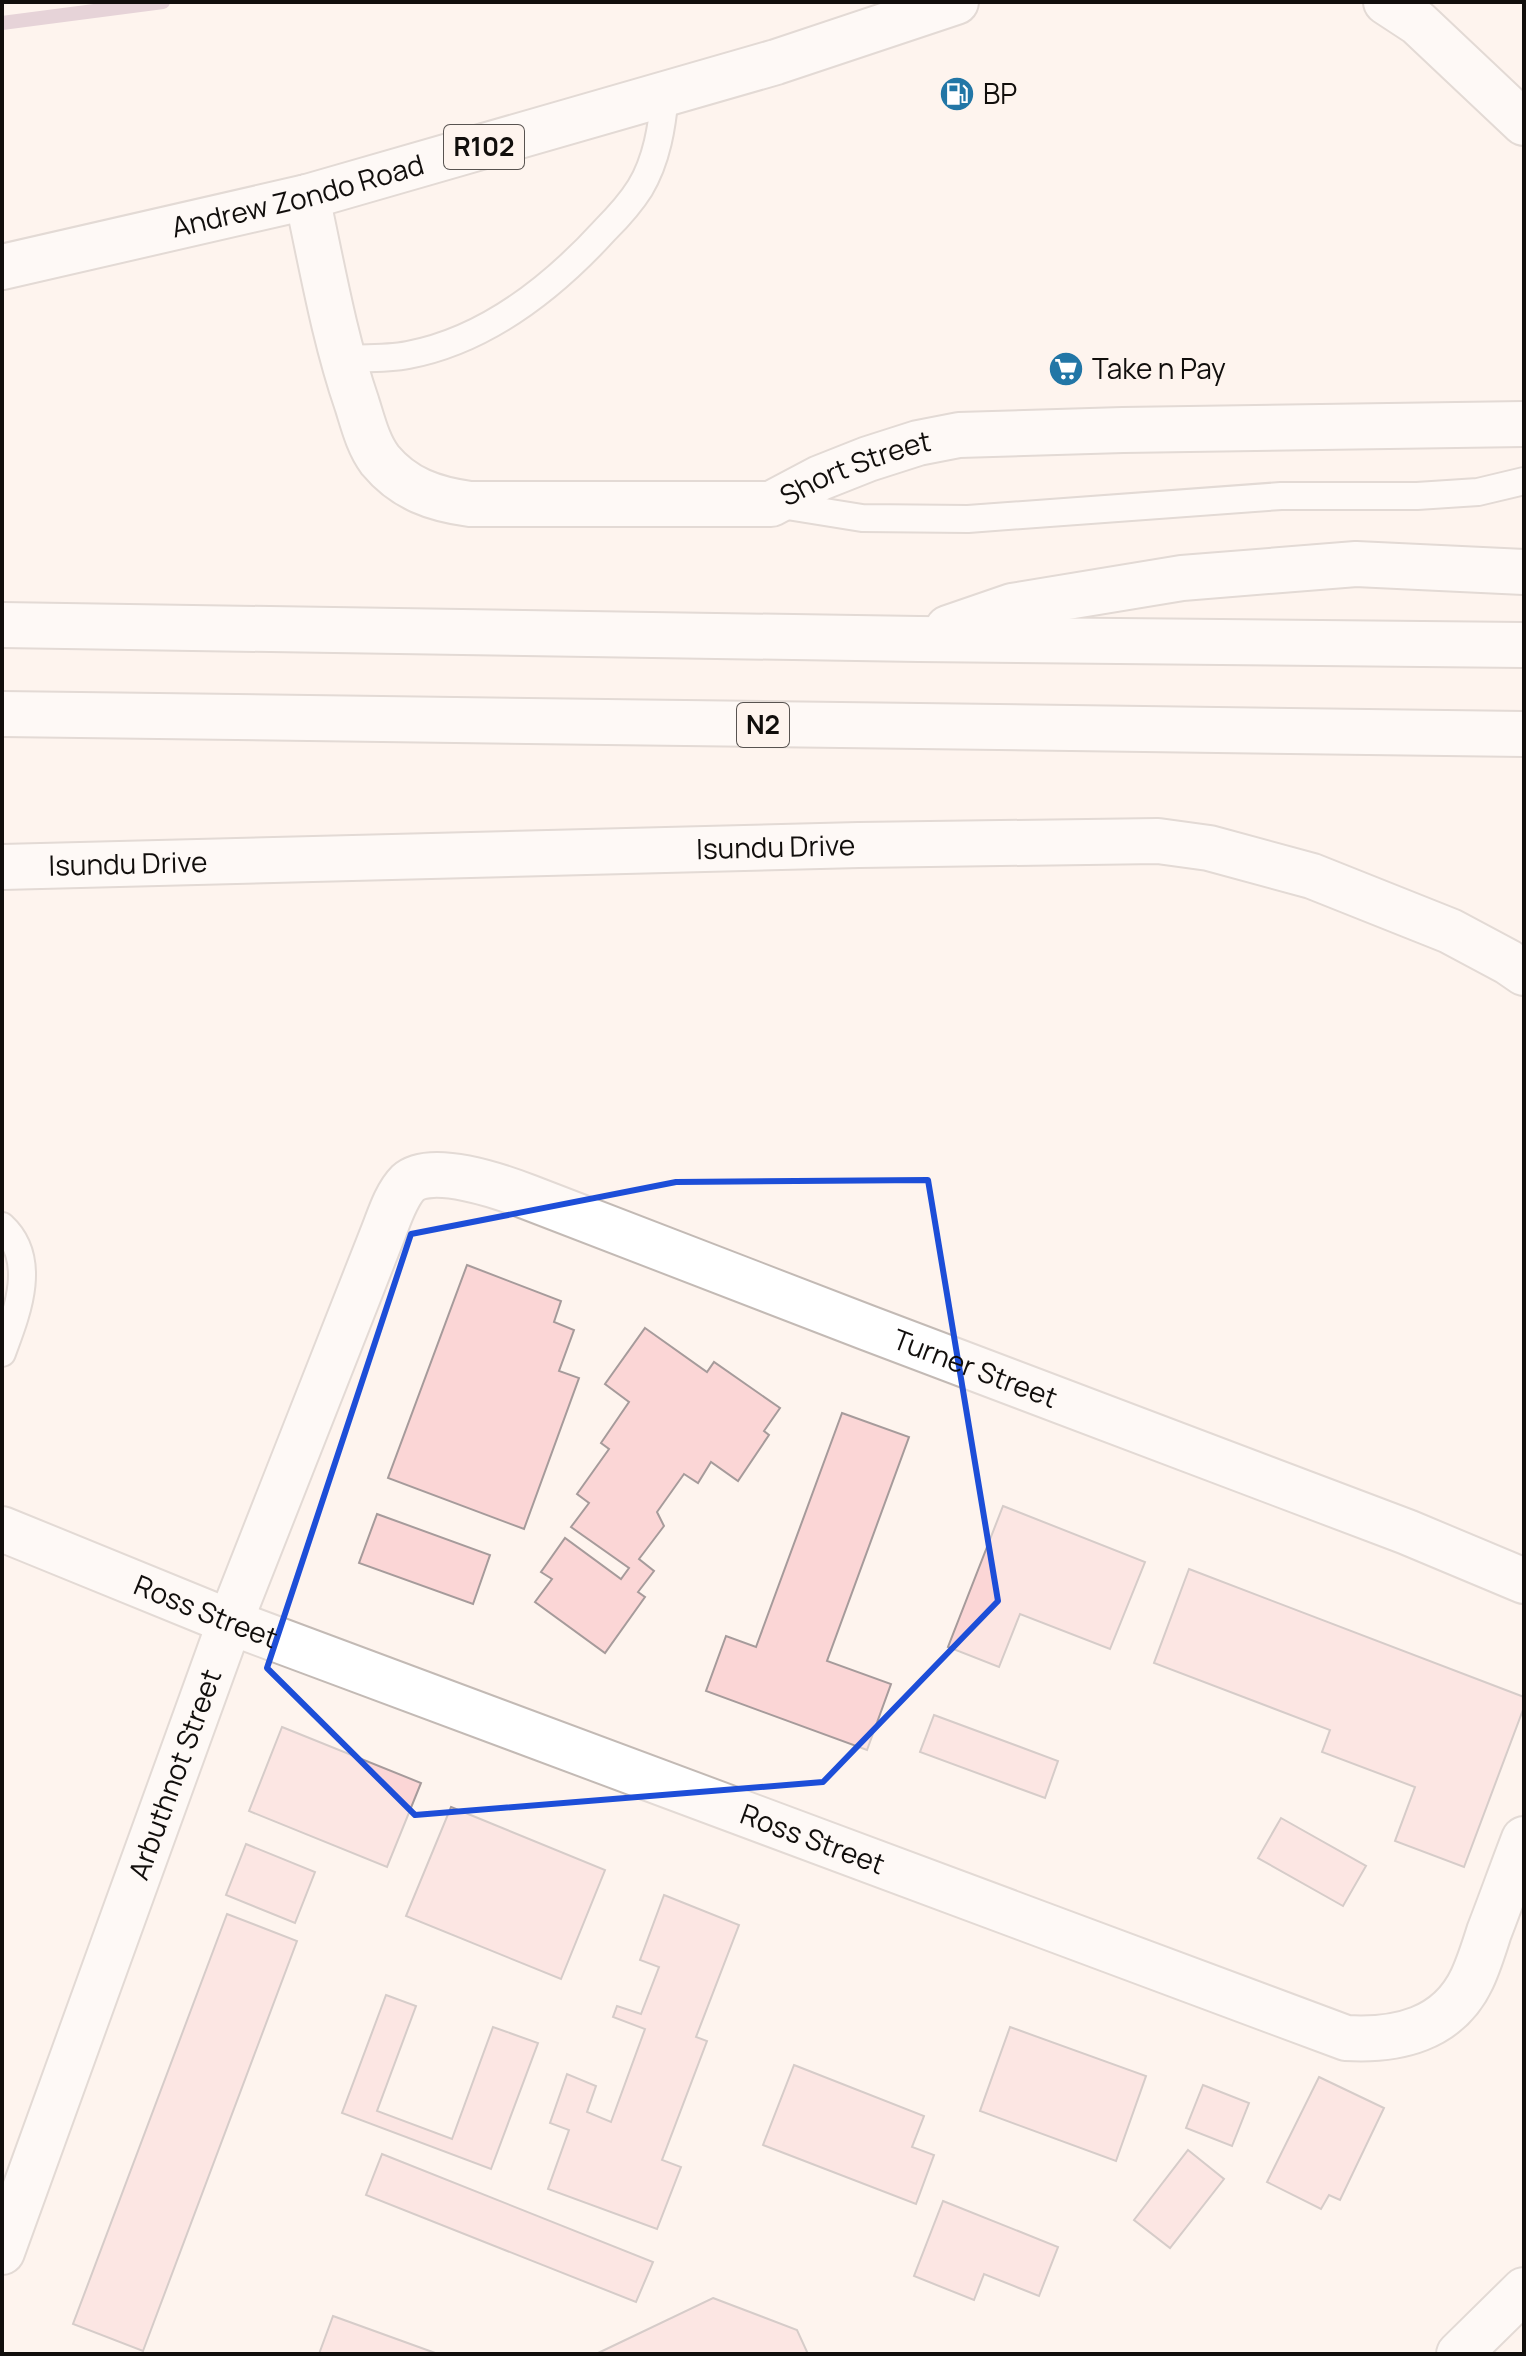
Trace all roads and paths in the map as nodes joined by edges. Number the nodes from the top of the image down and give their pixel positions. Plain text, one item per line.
1 (956, 2) edge
2 (1404, 9) edge
3 (665, 95) junction
4 (1524, 123) edge
5 (307, 197) junction
6 (3, 267) edge
7 (341, 359) junction
8 (1524, 424) edge
9 (1524, 481) edge
10 (771, 504) junction
11 (1524, 572) edge
12 (2, 625) edge
13 (919, 639) junction
14 (1524, 645) edge
15 (2, 714) edge
16 (1524, 734) edge
17 (2, 867) edge
18 (1524, 973) edge
19 (422, 1177) joint
20 (2, 1226) edge
21 (2, 1353) edge
22 (2, 1529) edge
23 (1524, 1581) edge
24 (230, 1622) junction
25 (1524, 1839) edge
26 (2, 2252) edge
27 (1524, 2290) edge
28 (1459, 2354) edge

1 - 3 main road, Andrew Zondo Road / R102
2 - 4 main road
3 - 5 main road, Andrew Zondo Road / R102
3 - 7 lane
5 - 6 main road, Andrew Zondo Road / R102
5 - 7 main road, Short Street
7 - 10 main road, Short Street
8 - 10 main road, Short Street
9 - 10 lane
11 - 13 main road
12 - 13 main road
13 - 14 main road
15 - 16 main road, N2
17 - 18 main road, Isundu Drive
19 - 23 main road, Turner Street
19 - 24 main road, Arbuthnot Street
20 - 21 lane
22 - 24 main road, Ross Street
24 - 25 main road, Ross Street
24 - 26 main road, Arbuthnot Street
27 - 28 main road

